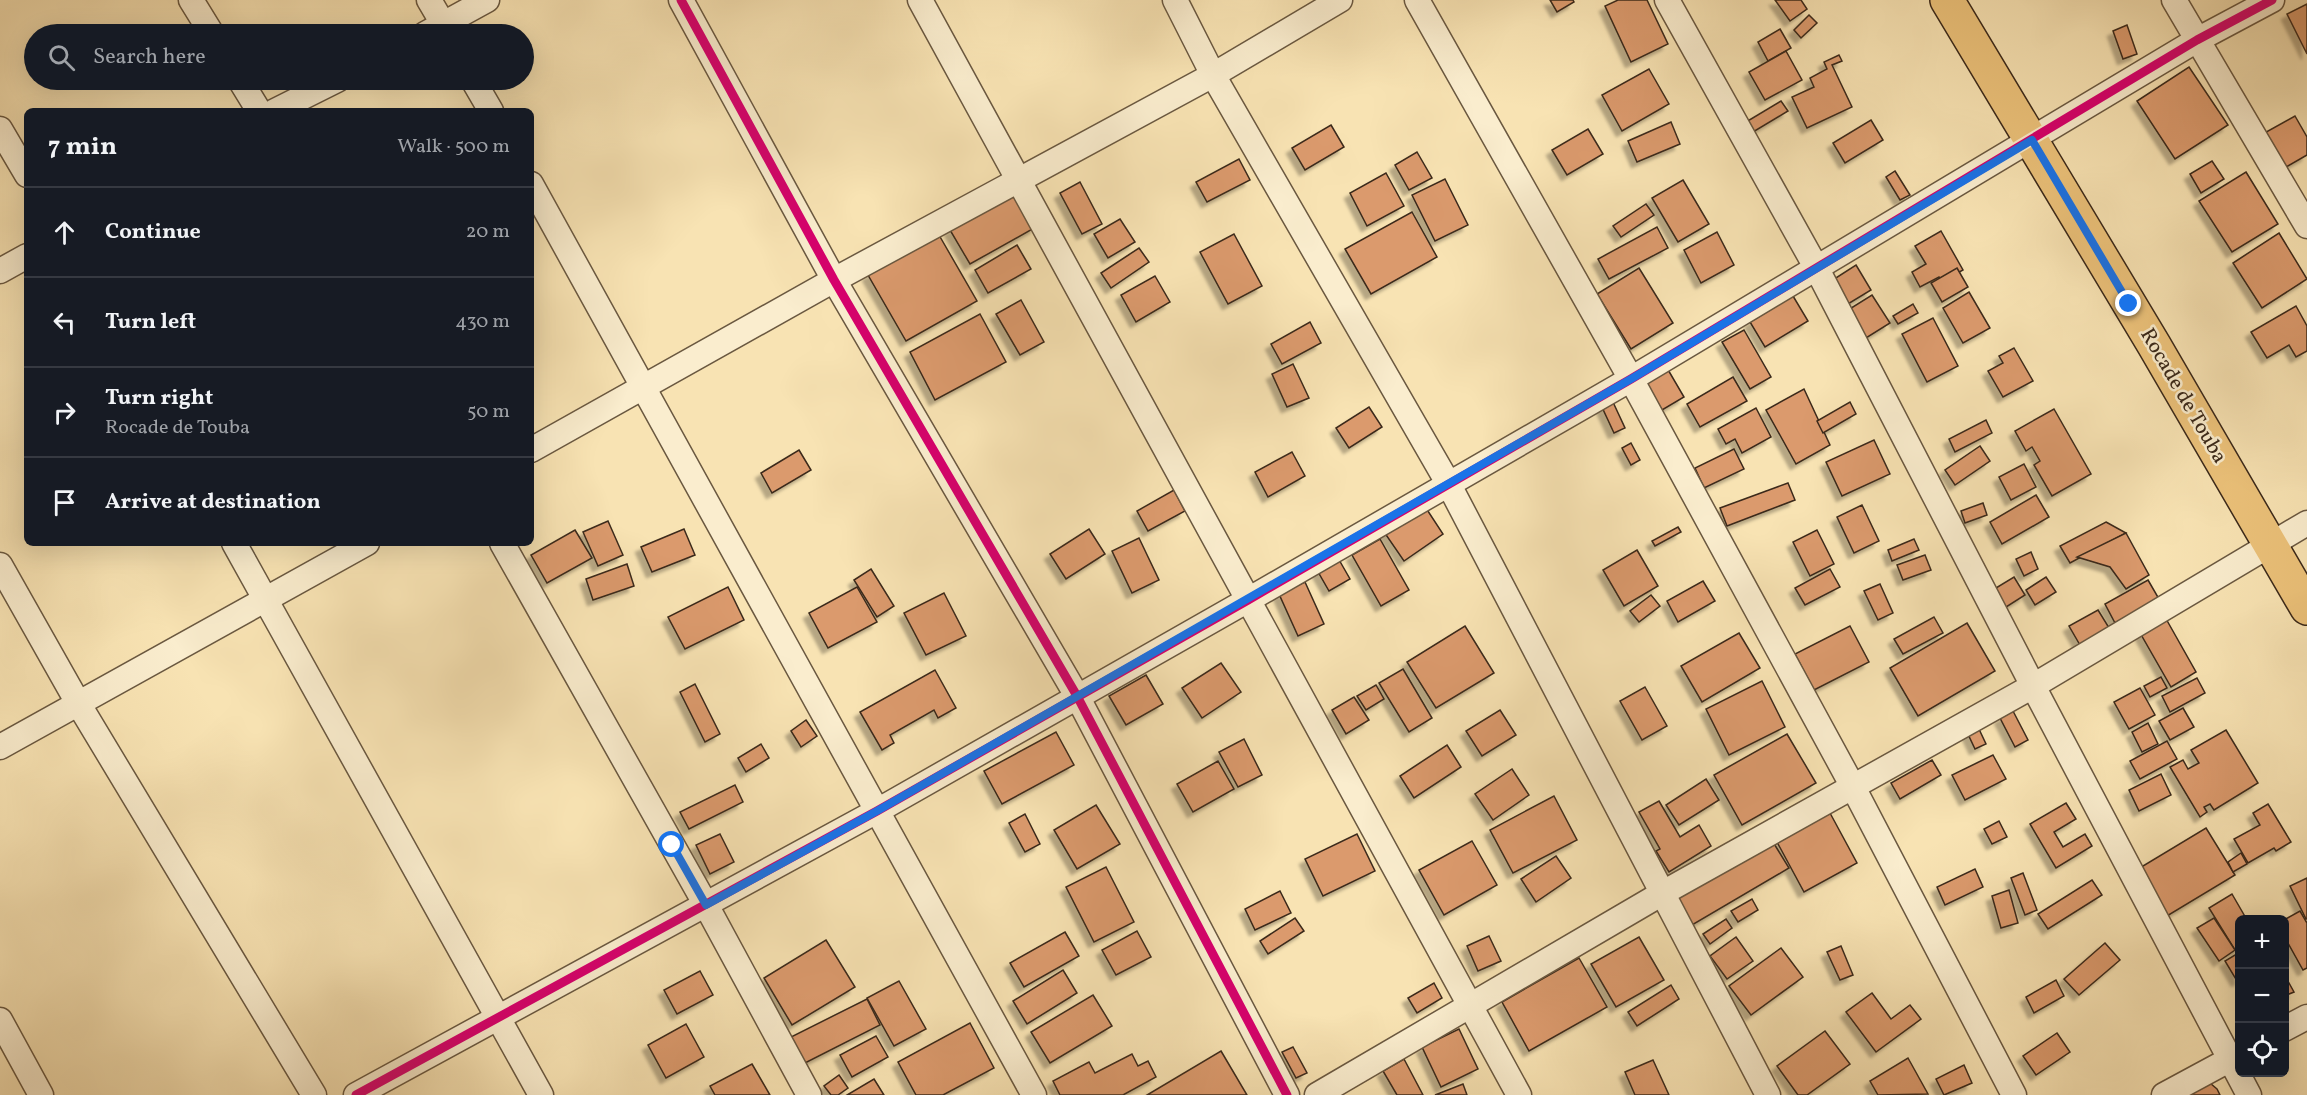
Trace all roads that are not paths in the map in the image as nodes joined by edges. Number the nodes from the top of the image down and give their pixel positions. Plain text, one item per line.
1 (191, 0) edge
2 (429, 0) edge
3 (487, 0) edge
4 (681, 0) edge
5 (920, 0) edge
6 (1175, 0) edge
7 (1340, 0) edge
8 (1417, 0) edge
9 (1667, 0) edge
10 (1947, 0) edge
11 (2174, 0) edge
12 (2272, 0) edge
13 (206, 24) edge
14 (437, 24) edge
15 (450, 24) edge
16 (2197, 40) junction
17 (1213, 75) junction
18 (246, 90) edge
19 (317, 90) edge
20 (479, 90) edge
21 (257, 108) edge
22 (281, 108) edge
23 (489, 108) edge
24 (0, 129) edge
25 (2032, 140) junction
26 (24, 170) edge
27 (1019, 180) junction
28 (534, 189) edge
29 (2307, 226) edge
30 (24, 258) edge
31 (1817, 269) junction
32 (0, 271) edge
33 (834, 280) junction
34 (1631, 379) junction
35 (643, 387) junction
36 (534, 448) edge
37 (1448, 483) junction
38 (2307, 524) edge
39 (2270, 545) junction
40 (236, 546) edge
41 (362, 546) edge
42 (504, 546) edge
43 (0, 565) edge
44 (1248, 600) junction
45 (266, 601) junction
46 (2307, 608) edge
47 (2033, 686) junction
48 (1077, 696) junction
49 (78, 703) junction
50 (0, 747) edge
51 (1853, 787) junction
52 (877, 811) junction
53 (1661, 894) junction
54 (706, 905) junction
55 (1470, 1006) junction
56 (2307, 1017) edge
57 (498, 1018) junction
58 (0, 1020) edge
59 (2289, 1026) edge
60 (2235, 1054) edge
61 (2235, 1057) edge
62 (2243, 1077) edge
63 (41, 1095) edge
64 (314, 1095) edge
65 (356, 1095) edge
66 (541, 1095) edge
67 (809, 1095) edge
68 (1034, 1095) edge
69 (1287, 1095) edge
70 (1317, 1095) edge
71 (1519, 1095) edge
72 (1768, 1095) edge
73 (2014, 1095) edge
74 (2164, 1095) edge
75 (2249, 1095) edge

1 - 13 street
2 - 14 street
3 - 15 street
4 - 33 street
5 - 27 street
6 - 17 street
7 - 17 street
8 - 34 street
9 - 31 street
10 - 25 main road, Rocade de Touba
11 - 16 street
12 - 16 street
16 - 25 street
16 - 29 street
17 - 27 street
17 - 37 street
18 - 21 street
19 - 22 street
20 - 23 street
24 - 26 street
25 - 31 street
25 - 39 main road, Rocade de Touba
27 - 33 street
27 - 44 street
28 - 35 street
30 - 32 street
31 - 34 street
31 - 47 street
33 - 35 street
33 - 48 street
34 - 37 street
34 - 51 street
35 - 36 street
35 - 52 street
37 - 44 street
37 - 53 street
38 - 39 street
39 - 46 main road, Rocade de Touba
39 - 47 street
40 - 45 street
41 - 45 street
42 - 54 street
43 - 49 street
44 - 48 street
44 - 55 street
45 - 49 street
45 - 57 street
47 - 51 street
47 - 60 street
48 - 52 street
48 - 69 street
49 - 50 street
49 - 64 street
51 - 53 street
51 - 73 street
52 - 54 street
52 - 68 street
53 - 55 street
53 - 72 street
54 - 57 street
54 - 67 street
55 - 70 street
55 - 71 street
56 - 59 street
57 - 65 street
57 - 66 street
58 - 63 street
61 - 74 street
62 - 75 street

